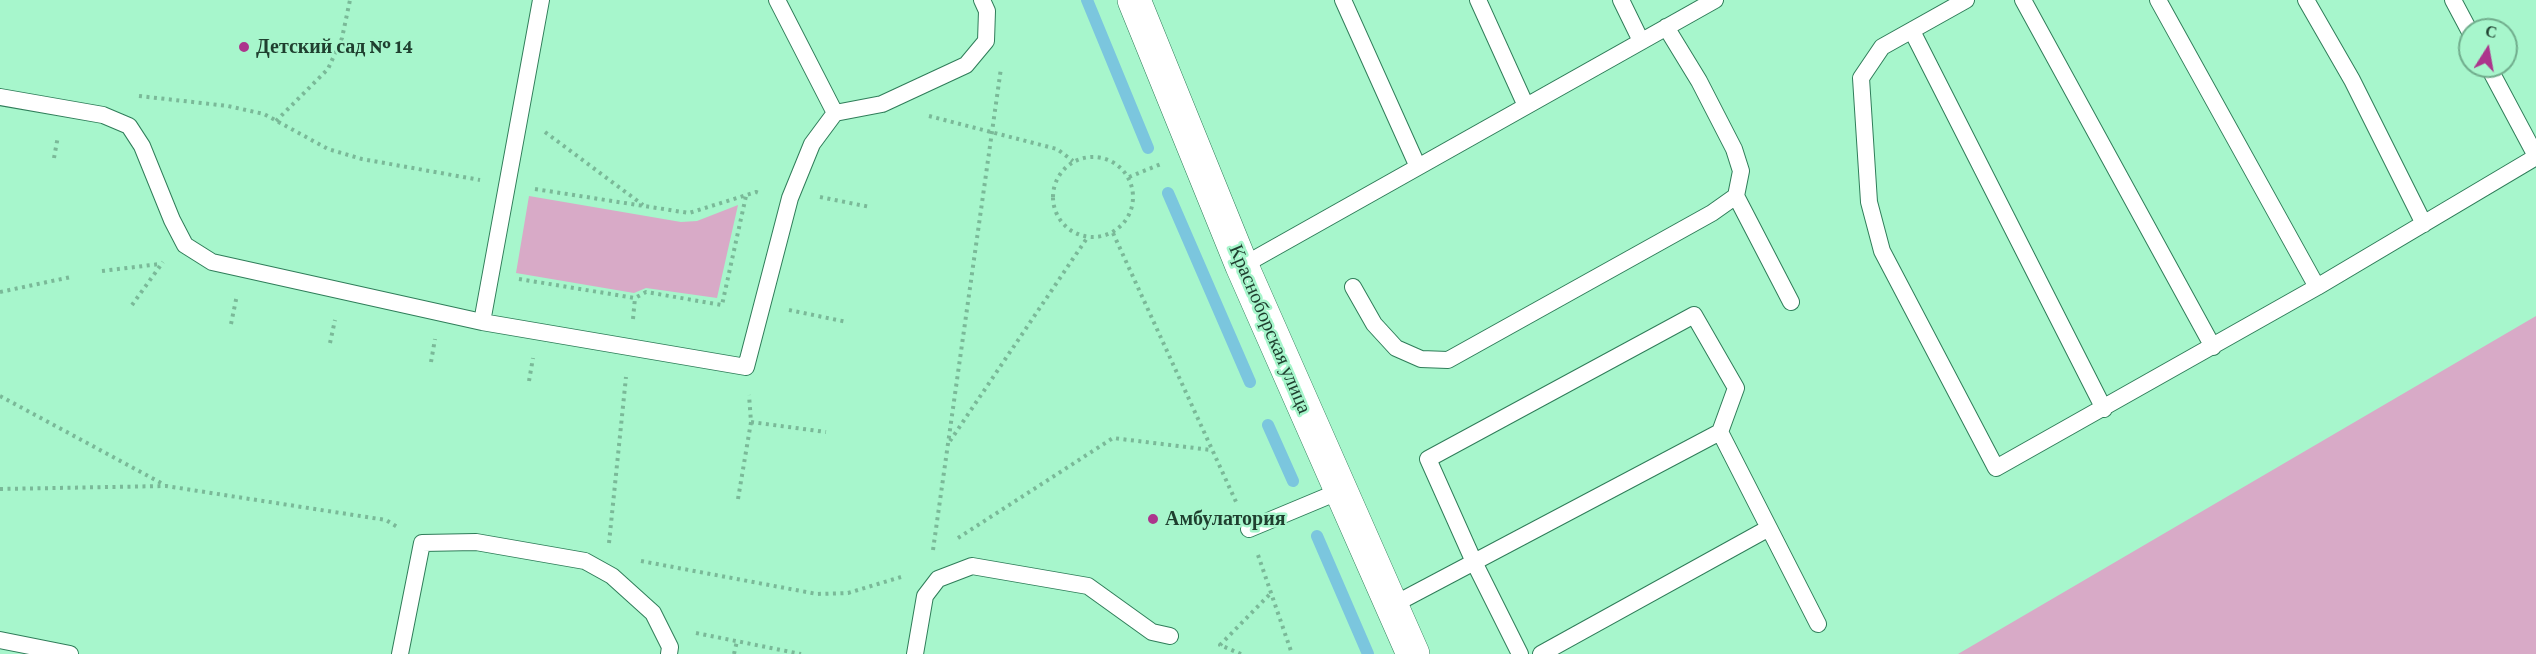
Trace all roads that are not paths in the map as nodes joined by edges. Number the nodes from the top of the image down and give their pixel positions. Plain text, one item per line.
1 (541, 0) edge
2 (777, 0) edge
3 (982, 0) edge
4 (1134, 0) edge
5 (1343, 0) edge
6 (1478, 0) edge
7 (1622, 0) edge
8 (1714, 0) edge
9 (1966, 0) edge
10 (2023, 0) edge
11 (2158, 0) edge
12 (2306, 0) edge
13 (2453, 0) edge
14 (2463, 18) edge
15 (1666, 27) junction
16 (1912, 31) junction
17 (1641, 41) junction
18 (2494, 78) edge
19 (0, 97) edge
20 (1526, 106) junction
21 (835, 113) junction
22 (2536, 156) edge
23 (1418, 167) junction
24 (1736, 196) junction
25 (2424, 224) junction
26 (1242, 266) junction
27 (1353, 287) dead end
28 (2317, 287) junction
29 (1791, 302) dead end
30 (482, 322) junction
31 (2213, 346) junction
32 (2104, 409) junction
33 (1720, 432) junction
34 (1340, 491) junction
35 (1769, 528) junction
36 (1249, 530) road end
37 (1474, 562) junction
38 (1391, 606) junction
39 (1818, 624) dead end
40 (1170, 636) dead end
41 (0, 640) edge
42 (70, 654) edge
43 (400, 654) edge
44 (669, 654) edge
45 (915, 654) edge
46 (1413, 654) edge
47 (1520, 654) edge
48 (1541, 654) edge

1 - 30 lane
2 - 21 lane
3 - 21 lane
4 - 26 street, Красноборская улица
5 - 23 lane
6 - 20 lane
7 - 17 lane
8 - 15 lane
9 - 16 lane
10 - 31 lane
11 - 28 lane
12 - 25 lane
13 - 14 lane
15 - 17 lane
15 - 24 lane
16 - 32 lane
16 - 32 lane
17 - 20 lane
18 - 22 lane
19 - 30 lane
20 - 23 lane
21 - 30 lane
22 - 25 lane
23 - 26 lane
24 - 27 lane
24 - 29 lane
25 - 28 lane
26 - 34 street, Красноборская улица
28 - 31 lane
31 - 32 lane
33 - 35 lane
33 - 37 lane
33 - 37 lane
34 - 36 lane
34 - 38 street, Красноборская улица
35 - 39 lane
35 - 48 lane
37 - 38 lane
37 - 47 lane
38 - 46 street, Красноборская улица
40 - 45 lane
41 - 42 lane
43 - 44 lane

